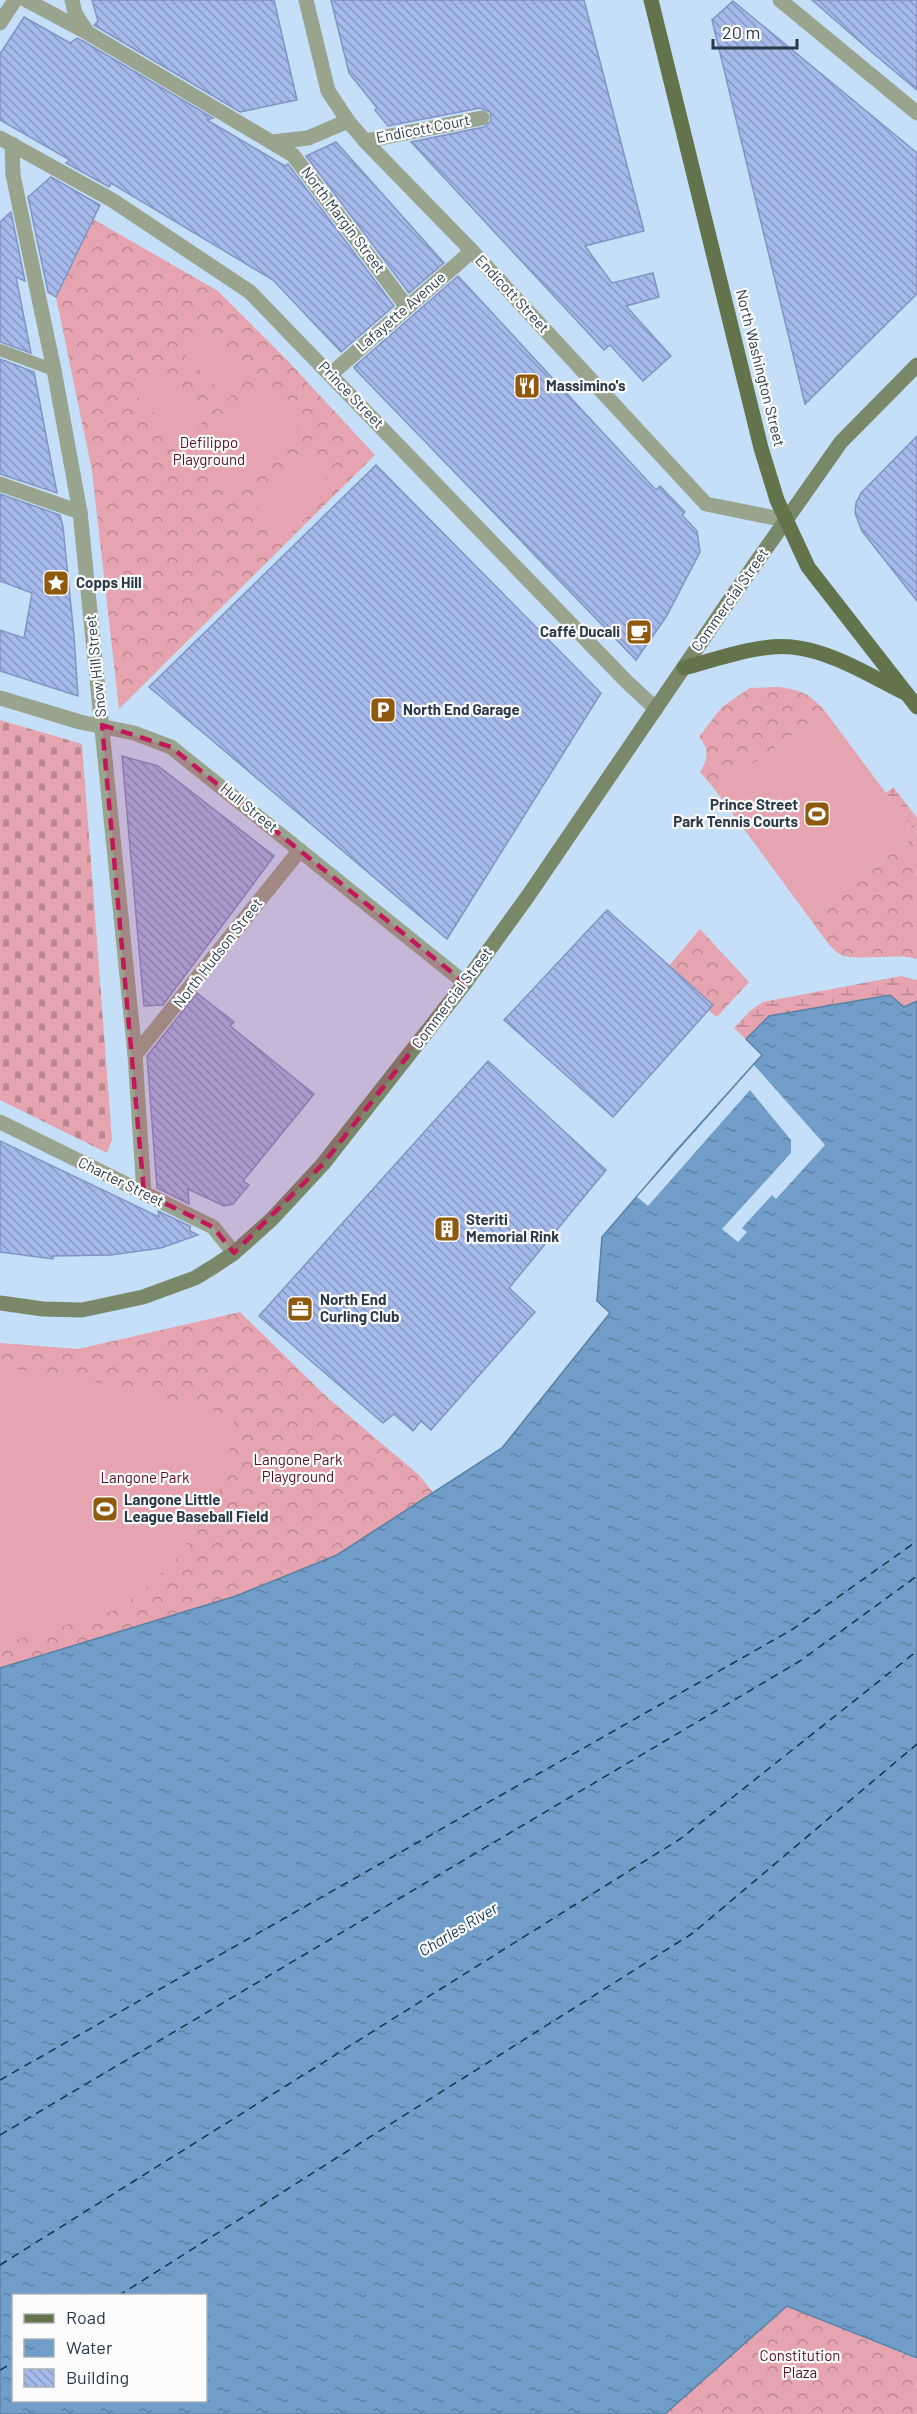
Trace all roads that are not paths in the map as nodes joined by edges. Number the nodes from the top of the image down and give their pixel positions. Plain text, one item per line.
1 (15, 0) edge
2 (26, 0) edge
3 (72, 0) edge
4 (306, 0) edge
5 (651, 0) edge
6 (780, 0) edge
7 (1, 20) edge
8 (87, 33) junction
9 (917, 113) edge
10 (482, 118) dead end
11 (348, 121) junction
12 (6, 141) edge
13 (365, 141) junction
14 (271, 142) junction
15 (472, 251) junction
16 (407, 307) junction
17 (0, 350) edge
18 (917, 364) edge
19 (54, 370) junction
20 (331, 374) junction
21 (0, 483) edge
22 (80, 512) junction
23 (785, 520) junction
24 (684, 668) junction
25 (0, 698) edge
26 (912, 701) edge
27 (656, 709) junction
28 (102, 725) junction
29 (300, 850) junction
30 (465, 983) junction
31 (135, 1055) junction
32 (0, 1122) edge
33 (144, 1193) junction
34 (234, 1253) junction
35 (0, 1303) edge

1 - 7 street
2 - 8 street, North Margin Street
3 - 8 street
4 - 11 street, Endicott Street
5 - 23 main road, North Washington Street
6 - 9 street
8 - 14 street, North Margin Street
10 - 13 street, Endicott Court
11 - 13 street, Endicott Street
11 - 14 street
12 - 19 street, Snow Hill Street
12 - 20 street, Prince Street
13 - 15 street, Endicott Street
14 - 16 street, North Margin Street
15 - 16 street, Lafayette Avenue
15 - 23 street, Endicott Street
16 - 20 street, Lafayette Avenue
17 - 19 lane
18 - 23 main road, Commercial Street
19 - 22 street, Snow Hill Street
20 - 27 street, Prince Street
21 - 22 street
22 - 28 street, Snow Hill Street
23 - 24 main road, Commercial Street
23 - 26 main road, North Washington Street
24 - 26 main road
24 - 27 main road, Commercial Street
25 - 28 street, Hull Street
27 - 30 main road, Commercial Street
28 - 29 street, Hull Street
28 - 31 street, Snow Hill Street
29 - 30 street, Hull Street
29 - 31 street, North Hudson Street
30 - 34 main road, Commercial Street
31 - 33 street, Snow Hill Street
32 - 33 street, Charter Street
33 - 34 street, Charter Street
34 - 35 main road, Commercial Street

